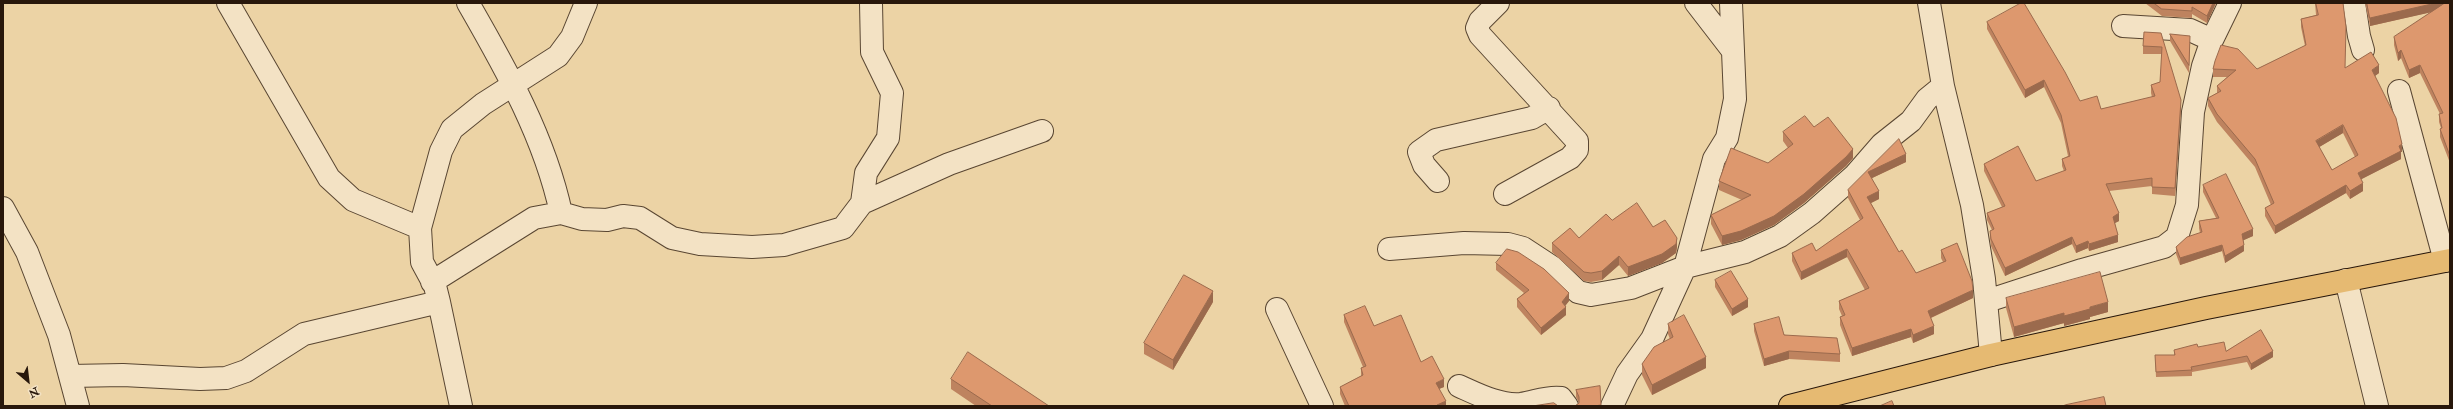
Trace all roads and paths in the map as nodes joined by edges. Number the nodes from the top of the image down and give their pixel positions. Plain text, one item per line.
1 (228, 3) edge
2 (468, 3) edge
3 (586, 3) edge
4 (871, 3) edge
5 (1498, 3) edge
6 (1696, 3) edge
7 (1731, 3) edge
8 (1929, 3) edge
9 (2230, 3) edge
10 (2354, 3) edge
11 (2123, 26) dead end
12 (2212, 40) junction
13 (2363, 50) dead end
14 (1733, 51) junction
15 (514, 85) junction
16 (1943, 86) junction
17 (2399, 91) dead end
18 (1549, 108) junction
19 (1042, 131) dead end
20 (1438, 181) dead end
21 (1504, 194) dead end
22 (862, 203) junction
23 (3, 208) edge
24 (561, 213) junction
25 (420, 228) junction
26 (1390, 249) dead end
27 (2448, 260) edge
28 (1685, 267) junction
29 (2346, 280) junction
30 (436, 292) junction
31 (1987, 301) junction
32 (1277, 309) dead end
33 (1991, 355) junction
34 (70, 376) junction
35 (1459, 386) dead end
36 (78, 406) edge
37 (461, 406) edge
38 (1322, 406) edge
39 (1567, 406) edge
40 (1612, 406) edge
41 (1790, 406) edge
42 (2376, 406) edge

1 - 25 street
2 - 15 street
3 - 15 street
4 - 22 street
5 - 18 street
6 - 14 street
7 - 14 street
8 - 16 street
9 - 12 street
10 - 13 street
11 - 12 street
12 - 31 street
14 - 28 street
15 - 24 street
15 - 25 street
16 - 28 street
16 - 31 street
17 - 27 street
18 - 20 street
18 - 21 street
19 - 22 street
22 - 24 street
23 - 34 street
24 - 30 street
25 - 30 street
26 - 28 street
27 - 29 main road
28 - 40 street
29 - 33 main road
29 - 42 street
30 - 34 street
30 - 37 street
31 - 33 street
32 - 38 street
33 - 41 main road
34 - 36 street
35 - 39 street

